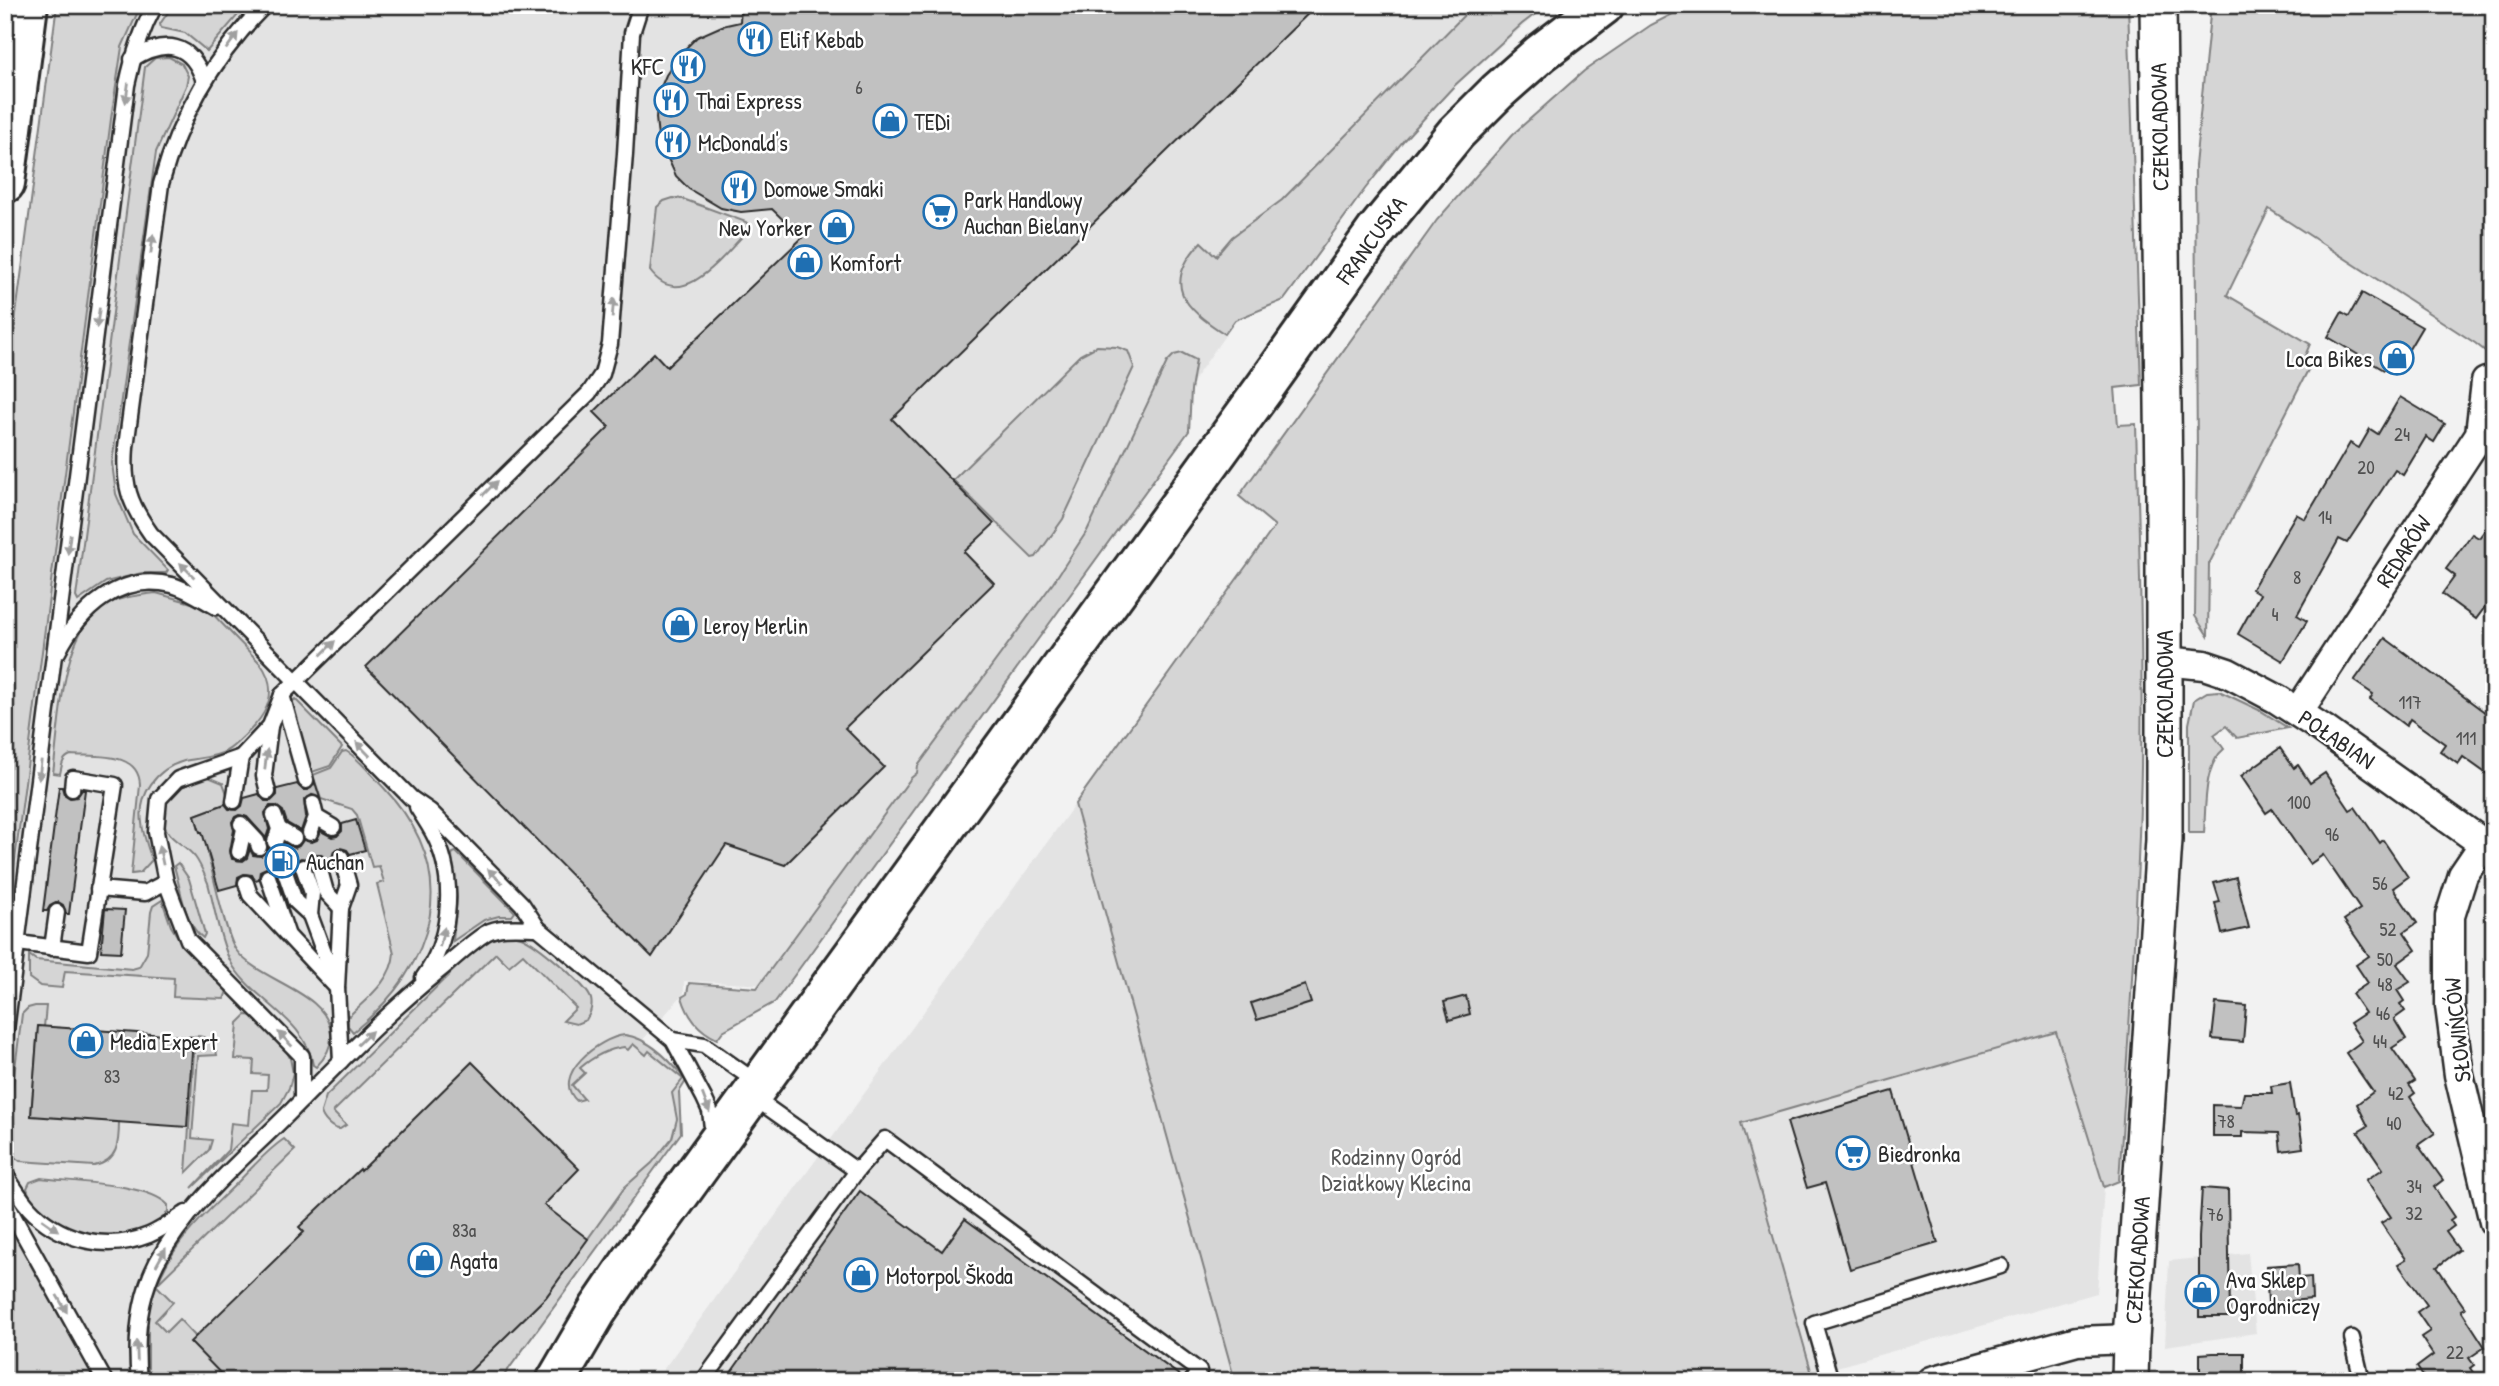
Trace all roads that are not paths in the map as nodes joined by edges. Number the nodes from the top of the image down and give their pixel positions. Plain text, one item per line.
1 (28, 5) edge
2 (155, 5) edge
3 (265, 5) edge
4 (641, 5) edge
5 (1604, 5) edge
6 (2158, 5) edge
7 (132, 59) junction
8 (204, 81) junction
9 (5, 183) edge
10 (2486, 382) dead end
11 (235, 619) junction
12 (54, 662) junction
13 (2165, 662) junction
14 (296, 680) junction
15 (282, 695) junction
16 (2298, 712) junction
17 (270, 726) junction
18 (241, 757) junction
19 (306, 781) dead end
20 (73, 783) dead end
21 (268, 792) dead end
22 (411, 798) junction
23 (234, 801) dead end
24 (333, 827) dead end
25 (276, 829) dead end
26 (310, 833) dead end
27 (294, 838) dead end
28 (259, 847) dead end
29 (2489, 847) edge
30 (239, 852) dead end
31 (341, 857) dead end
32 (318, 863) dead end
33 (303, 867) dead end
34 (285, 872) dead end
35 (268, 877) dead end
36 (166, 882) junction
37 (246, 883) dead end
38 (98, 889) junction
39 (341, 908) junction
40 (57, 912) dead end
41 (310, 915) junction
42 (538, 928) junction
43 (288, 938) junction
44 (18, 943) junction
45 (52, 947) junction
46 (337, 988) junction
47 (409, 995) junction
48 (5, 1038) edge
49 (673, 1040) junction
50 (341, 1061) junction
51 (756, 1091) junction
52 (302, 1100) junction
53 (715, 1147) junction
54 (857, 1171) junction
55 (5, 1174) edge
56 (5, 1201) edge
57 (190, 1211) junction
58 (2494, 1222) edge
59 (2001, 1266) dead end
60 (2352, 1338) dead end
61 (2131, 1339) junction
62 (105, 1381) edge
63 (139, 1381) edge
64 (556, 1381) edge
65 (703, 1381) edge
66 (1192, 1381) edge
67 (1831, 1381) edge
68 (1932, 1381) edge
69 (2130, 1381) edge
70 (2362, 1381) edge

1 - 9 main road
2 - 7 lane
8 -> 3 lane
14 -> 4 lane
5 - 51 main road, FRANCUSKA
6 - 13 street, CZEKOLADOWA
7 - 8 lane
7 -> 12 lane
11 -> 8 lane
10 - 16 street, REDARÓW
11 - 12 lane
11 - 14 lane
12 -> 44 lane
13 - 16 street, POŁABIAN
13 - 61 street, CZEKOLADOWA
14 - 15 lane
22 -> 14 lane
15 - 17 lane
15 - 19 lane
16 - 29 street, POŁABIAN
17 - 18 lane
21 -> 17 lane
18 - 23 lane
36 -> 18 lane
20 - 38 lane
42 -> 22 lane
47 -> 22 lane
24 - 26 lane
25 - 27 lane
28 - 30 lane
29 - 58 street, SŁOWIŃCÓW
31 - 39 lane
32 - 39 lane
33 - 41 lane
34 - 41 lane
35 - 43 lane
36 - 38 lane
52 -> 36 lane
37 - 43 lane
38 - 45 lane
39 - 46 lane
40 - 45 lane
41 - 46 lane
42 - 47 lane
42 - 49 lane
43 - 46 lane
44 - 45 lane
44 - 48 lane
46 - 50 lane
50 -> 47 lane
49 - 51 lane
49 -> 53 lane
50 - 52 lane
51 - 53 main road, FRANCUSKA
51 - 54 lane
52 - 57 lane
53 - 64 main road, FRANCUSKA
54 - 65 lane
54 - 66 lane
55 -> 57 lane
56 -> 62 lane
63 -> 57 lane
59 - 67 lane
60 - 70 lane
61 - 68 street
61 - 69 street, CZEKOLADOWA

